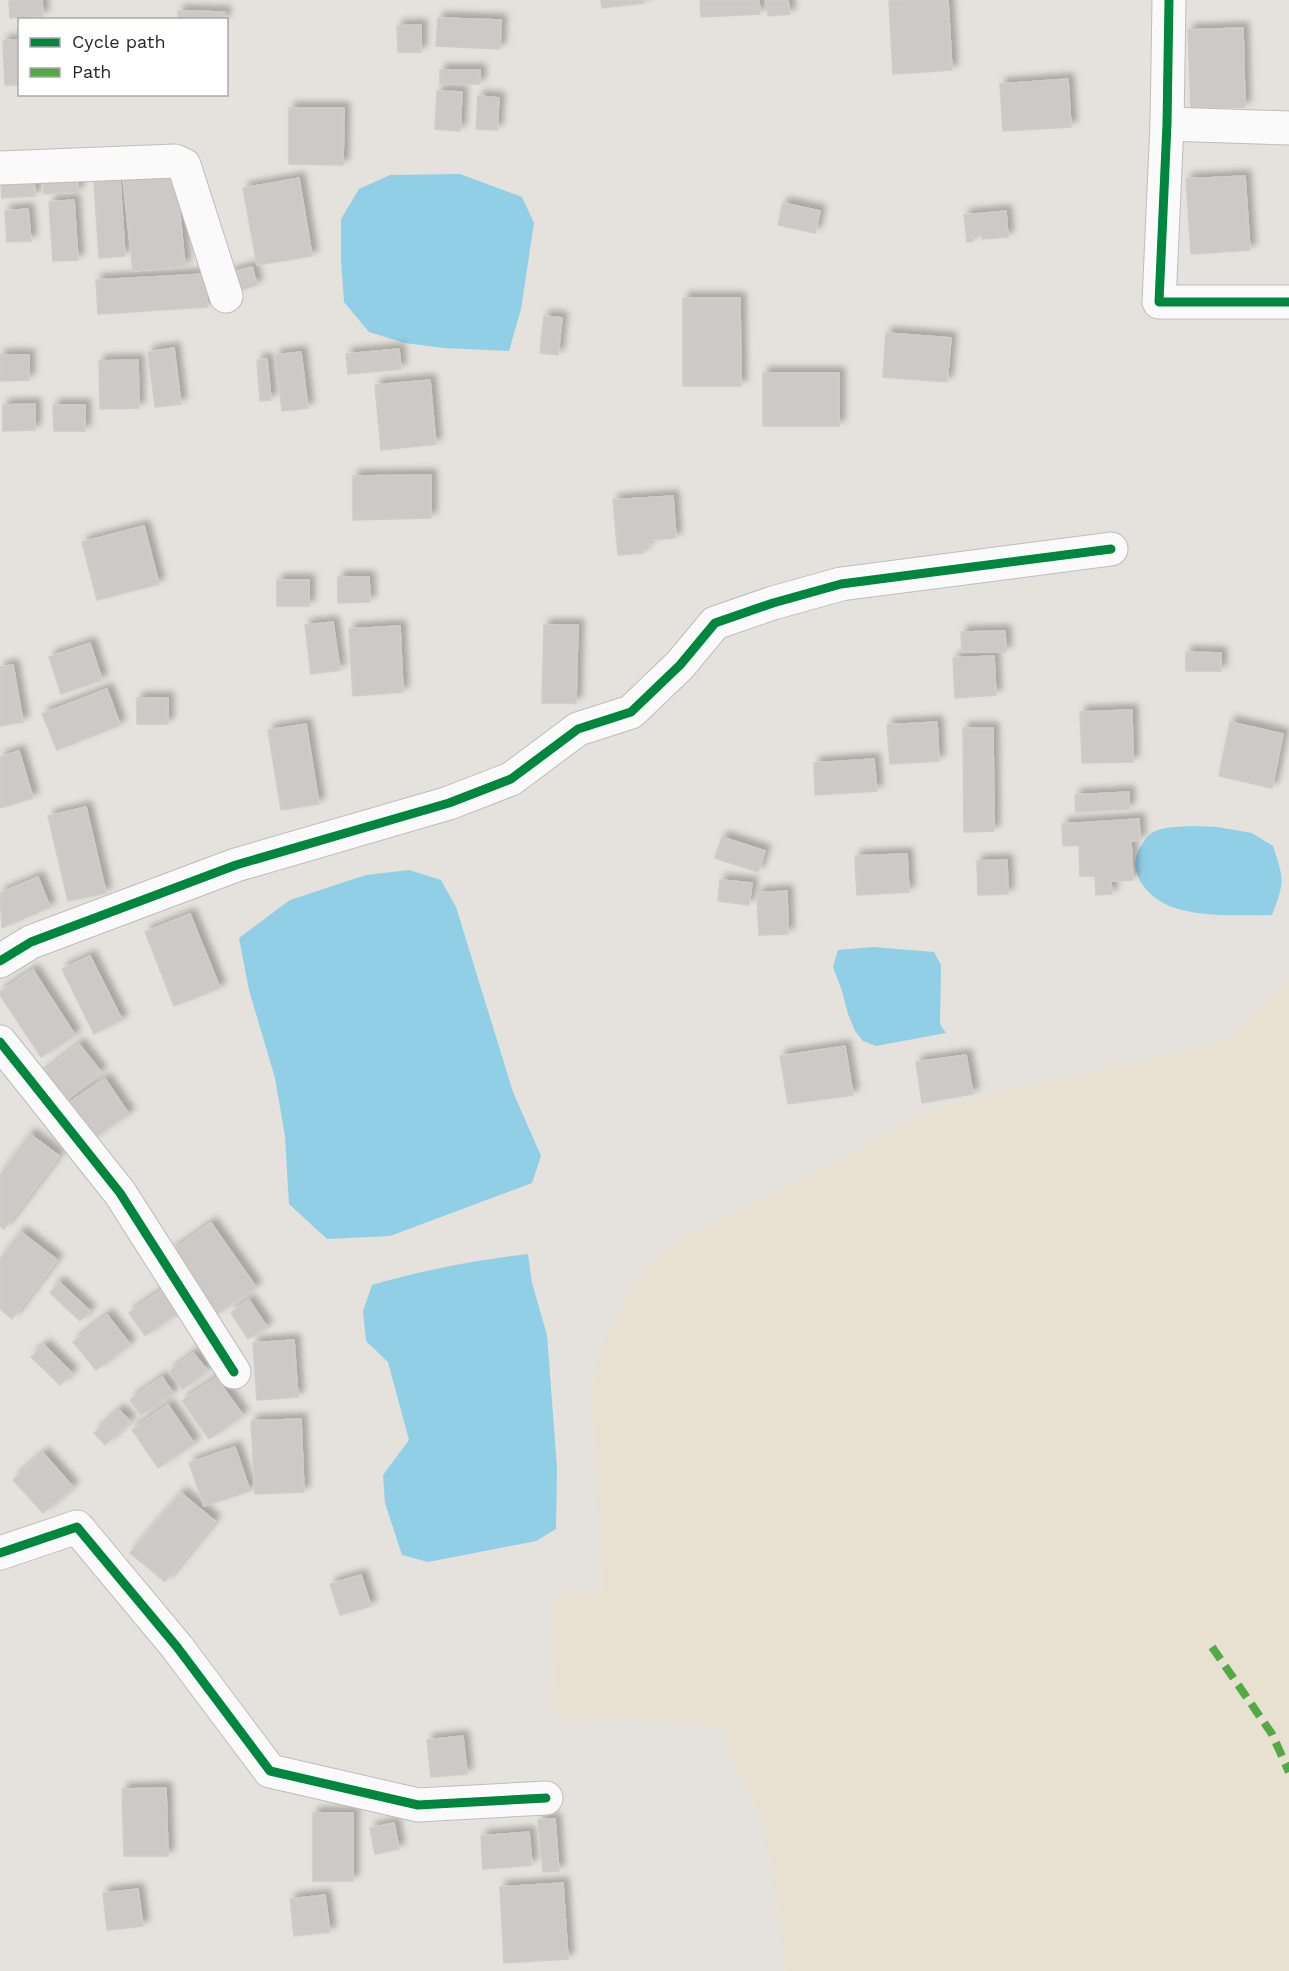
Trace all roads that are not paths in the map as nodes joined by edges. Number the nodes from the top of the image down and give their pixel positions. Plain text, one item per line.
1 (1169, 0) edge
2 (1167, 124) junction
3 (1289, 128) edge
4 (0, 168) edge
5 (226, 296) dead end
6 (1289, 302) edge
7 (1111, 549) dead end
8 (0, 961) edge
9 (0, 1042) edge
10 (234, 1372) dead end
11 (0, 1552) edge
12 (546, 1798) dead end

1 - 2 street
2 - 3 street
2 - 6 street
4 - 5 street
7 - 8 street
9 - 10 street
11 - 12 street

